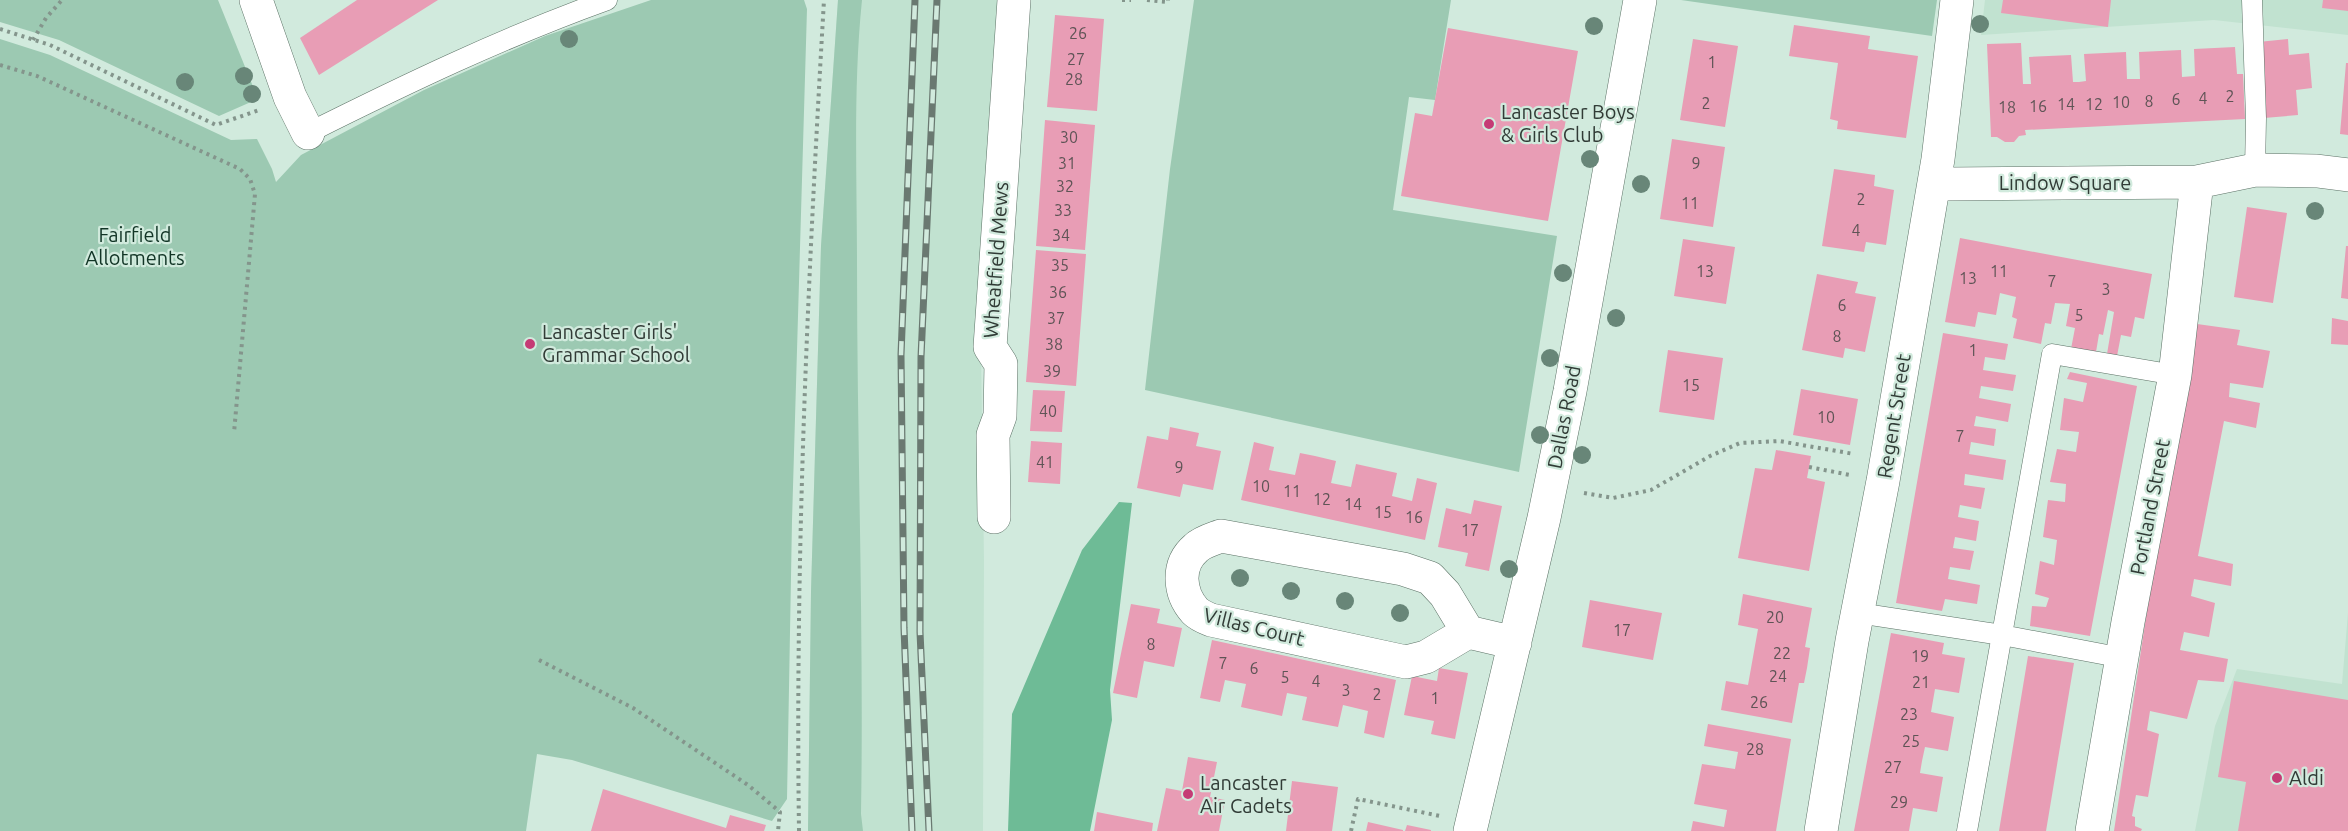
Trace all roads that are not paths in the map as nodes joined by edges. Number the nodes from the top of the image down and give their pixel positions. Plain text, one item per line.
1 (607, 0) edge
2 (1014, 0) edge
3 (1640, 0) edge
4 (1957, 0) edge
5 (2252, 0) edge
6 (264, 3) edge
7 (308, 133) joint
8 (2255, 170) junction
9 (2348, 175) edge
10 (1935, 182) junction
11 (2196, 182) junction
12 (2175, 375) junction
13 (994, 517) dead end
14 (1858, 613) junction
15 (1468, 632) junction
16 (2002, 635) junction
17 (1515, 643) junction
18 (2123, 658) junction
19 (1471, 827) edge
20 (1821, 831) edge
21 (1967, 831) edge
22 (2092, 831) edge

1 - 7 lane
2 - 13 street, Wheatfield Mews
3 - 17 street, Dallas Road
4 - 10 street, Regent Street
5 - 8 lane
6 - 7 street
8 - 9 street, Lindow Square
8 - 11 street, Lindow Square
10 - 11 street, Lindow Square
10 - 14 street, Regent Street
11 - 12 street, Portland Street
12 - 16 lane
12 - 18 street, Portland Street
14 - 16 lane
14 - 20 street, Regent Street
15 - 15 street, Villas Court
15 - 17 street
16 - 18 lane
16 - 21 lane
17 - 19 street, Dallas Road
18 - 22 street, Portland Street

